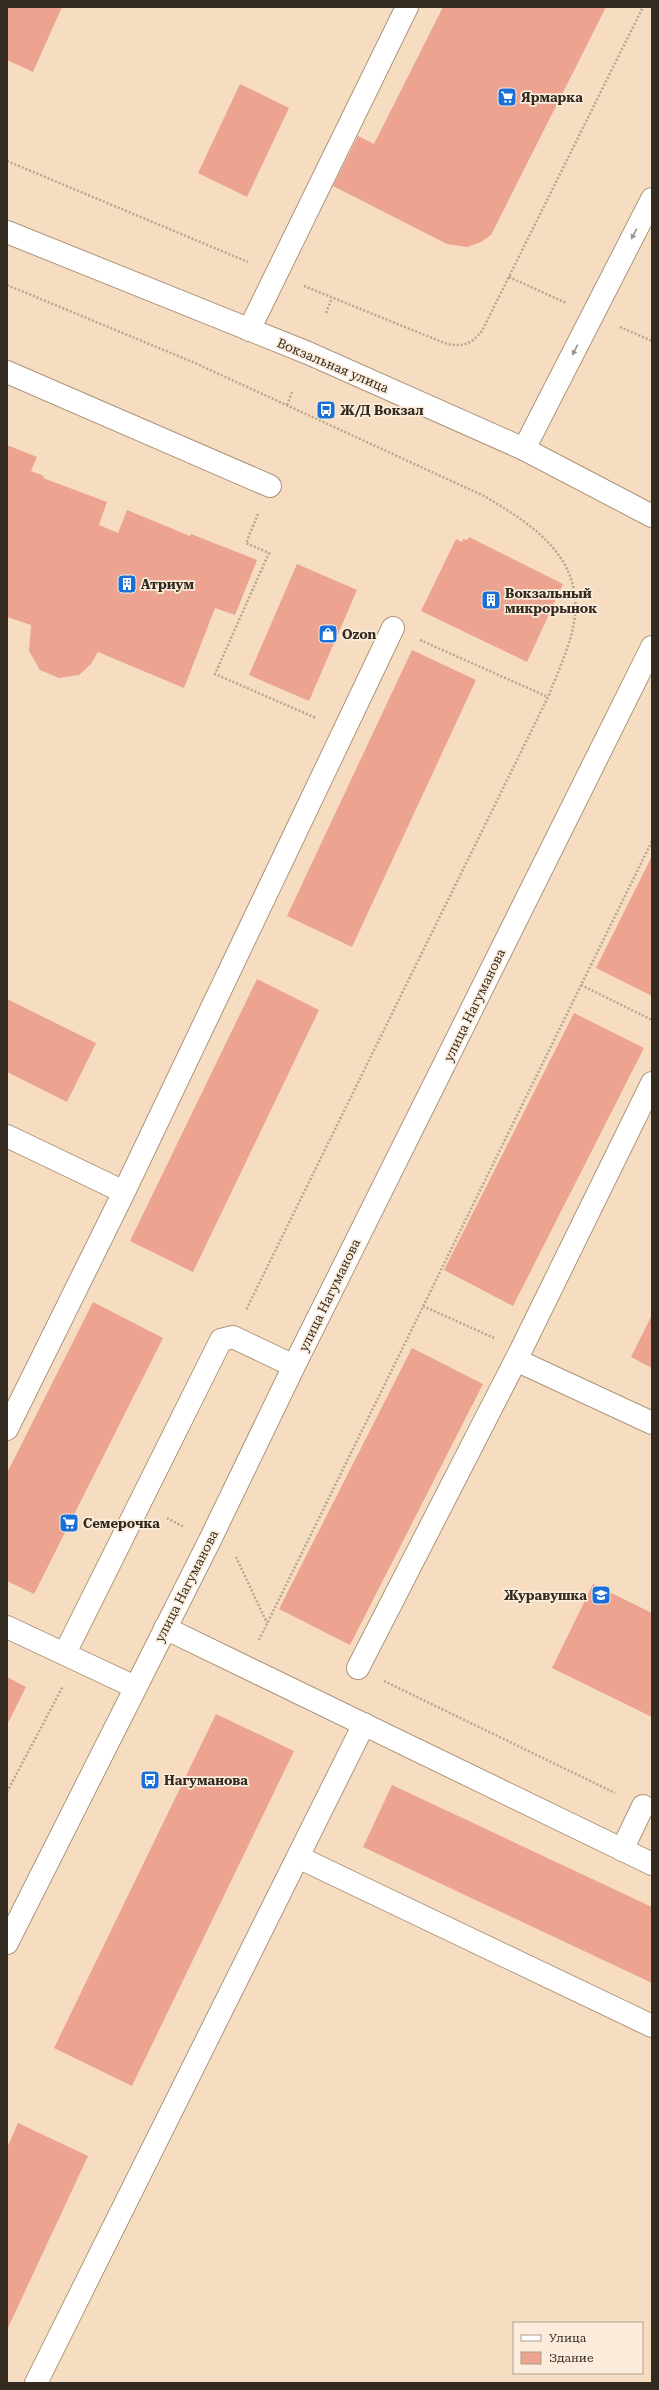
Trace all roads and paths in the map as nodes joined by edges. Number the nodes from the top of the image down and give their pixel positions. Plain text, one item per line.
1 (407, 7) edge
2 (643, 7) edge
3 (7, 161) edge
4 (652, 199) edge
5 (7, 232) edge
6 (277, 275) junction
7 (332, 298) junction
8 (326, 313) dead end
9 (249, 330) junction
10 (7, 372) edge
11 (292, 392) dead end
12 (287, 405) dead end
13 (524, 450) junction
14 (270, 486) joint
15 (652, 516) edge
16 (393, 628) joint
17 (652, 647) edge
18 (548, 697) dead end
19 (322, 721) dead end
20 (652, 841) edge
21 (581, 986) junction
22 (652, 1020) edge
23 (652, 1083) edge
24 (7, 1136) edge
25 (124, 1192) junction
26 (423, 1306) junction
27 (518, 1355) junction
28 (294, 1366) junction
29 (652, 1423) edge
30 (7, 1429) edge
31 (235, 1555) dead end
32 (267, 1623) junction
33 (7, 1627) edge
34 (165, 1628) junction
35 (71, 1655) junction
36 (246, 1666) junction
37 (358, 1668) joint
38 (135, 1687) junction
39 (364, 1724) junction
40 (7, 1792) edge
41 (643, 1806) joint
42 (622, 1850) junction
43 (298, 1856) junction
44 (652, 1864) edge
45 (7, 1943) edge
46 (652, 2026) edge
47 (36, 2383) edge

1 - 6 street
2 - 7 path
3 - 6 path
4 -> 13 street
5 - 9 street, Вокзальная улица
6 - 7 path
6 - 9 street
7 - 8 path
9 - 13 street, Вокзальная улица
10 - 14 street
11 - 12 path
13 - 15 street, Вокзальная улица
14 - 19 path
16 - 18 path
16 - 25 street
17 - 28 street, улица Нагуманова
20 - 21 path
21 - 22 path
21 - 26 path
23 - 27 street
24 - 25 street
25 - 30 street
26 - 27 path
26 - 32 path
27 - 29 street
27 - 37 street
28 - 34 street, улица Нагуманова
28 - 35 street
31 - 32 path
32 - 36 path
33 - 35 street
34 - 36 street
34 - 38 street, улица Нагуманова
35 - 38 street
35 - 40 path
36 - 39 street
37 - 41 path
38 - 45 street, улица Нагуманова
39 - 42 street
39 - 43 street
41 - 42 street
42 - 44 street
43 - 46 street
43 - 47 street

